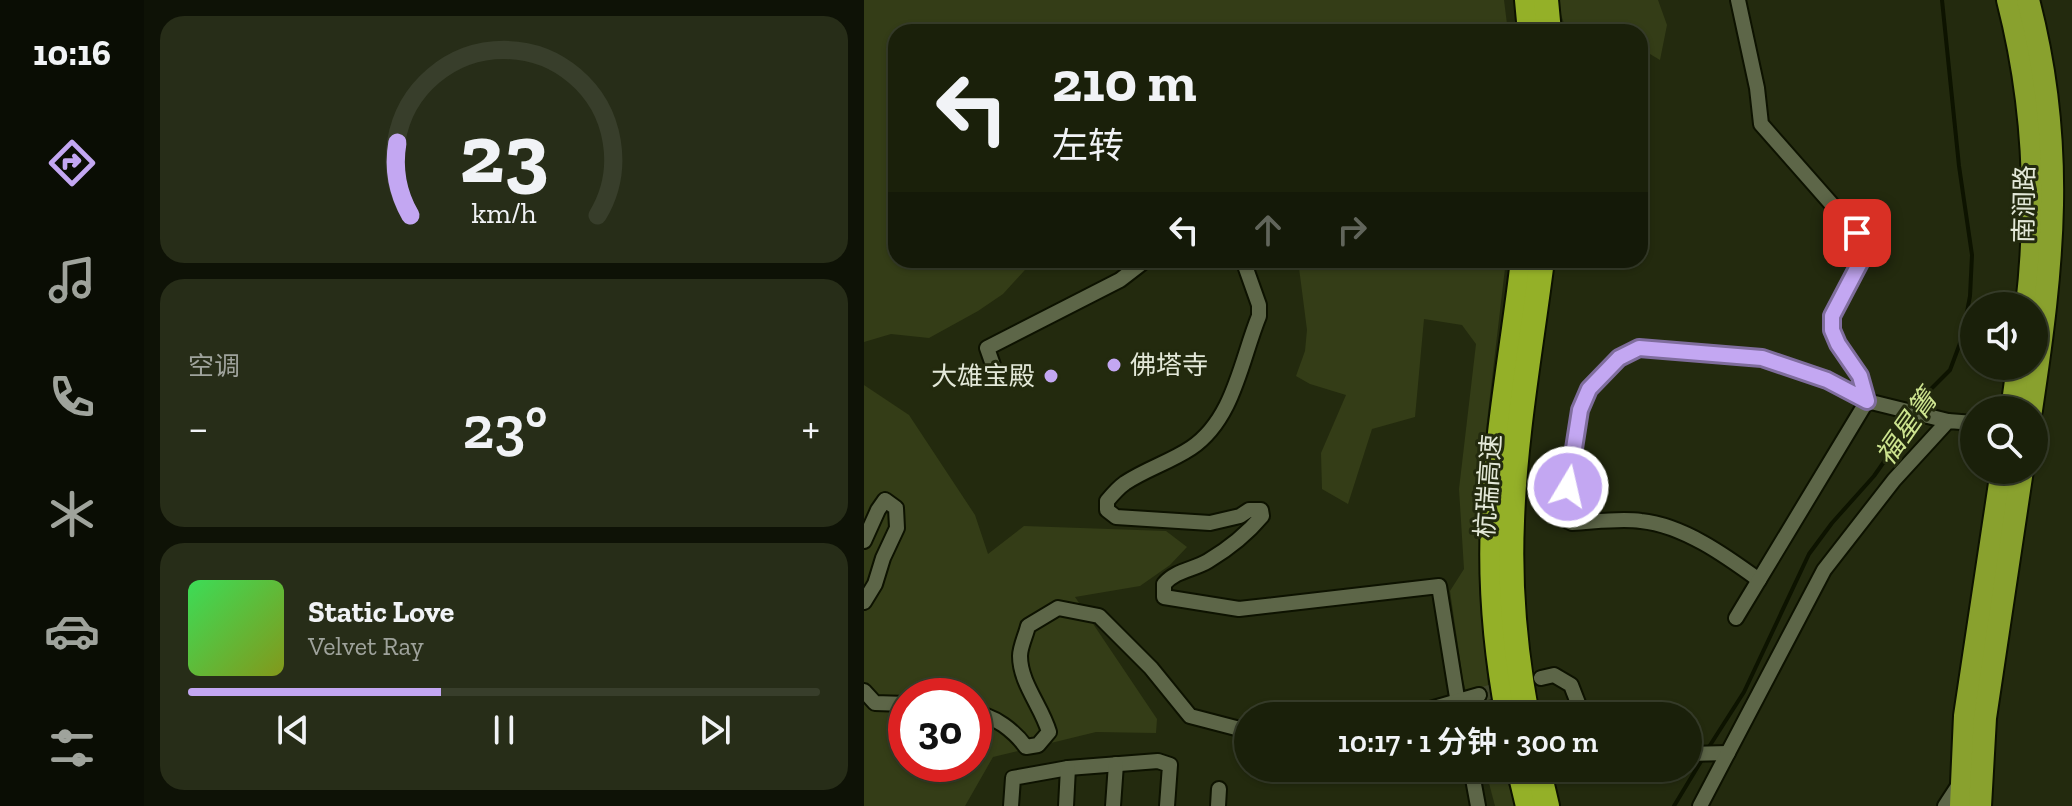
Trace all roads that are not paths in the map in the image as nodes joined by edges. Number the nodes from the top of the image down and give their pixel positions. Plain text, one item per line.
1 (1527, 0) edge
2 (1546, 0) edge
3 (1738, 0) edge
4 (2008, 0) edge
5 (2028, 0) edge
6 (1529, 24) edge
7 (1548, 24) edge
8 (1136, 268) edge
9 (1246, 268) edge
10 (1522, 268) edge
11 (1541, 268) edge
12 (2028, 292) edge
13 (993, 365) dead end
14 (2033, 396) edge
15 (1867, 401) junction
16 (1948, 421) junction
17 (1960, 422) edge
18 (2000, 484) edge
19 (2020, 484) edge
20 (864, 541) edge
21 (1759, 580) junction
22 (864, 602) edge
23 (1736, 618) dead end
24 (1541, 678) tunnel mouth
25 (864, 691) edge
26 (1479, 695) tunnel mouth
27 (1457, 700) junction
28 (1451, 702) edge
29 (1506, 702) edge
30 (1525, 702) edge
31 (1578, 702) edge
32 (888, 703) edge
33 (992, 719) edge
34 (1234, 727) edge
35 (1721, 753) junction
36 (1702, 754) edge
37 (1116, 764) junction
38 (1068, 768) junction
39 (1474, 782) edge
40 (1522, 782) edge
41 (1541, 782) edge
42 (1961, 782) junction
43 (1219, 789) dead end
44 (1011, 806) edge
45 (1066, 806) edge
46 (1113, 806) edge
47 (1167, 806) edge
48 (1218, 806) edge
49 (1478, 806) edge
50 (1528, 806) edge
51 (1547, 806) edge
52 (1700, 806) edge
53 (1945, 806) edge
54 (1961, 806) edge
55 (1980, 806) edge

1 - 6 highway
2 - 7 highway
3 - 15 street
4 - 12 highway, 南涧路
5 - 14 highway, 南涧路
8 - 13 street
9 - 27 street
10 - 29 highway, 杭瑞高速
11 - 30 highway, 杭瑞高速
15 - 16 street
15 - 21 street
15 - 21 street
16 - 17 street
16 - 35 street
18 - 42 highway
19 - 55 highway
20 - 22 street
21 - 23 street
24 - 31 street
25 - 32 street
26 - 27 street
27 - 28 street
33 - 34 street
35 - 36 street
35 - 52 street
37 - 38 street
37 - 46 street
37 - 47 street
38 - 44 street
38 - 45 street
39 - 49 street
40 - 50 highway
41 - 51 highway
42 - 53 street
42 - 54 highway
43 - 48 street

